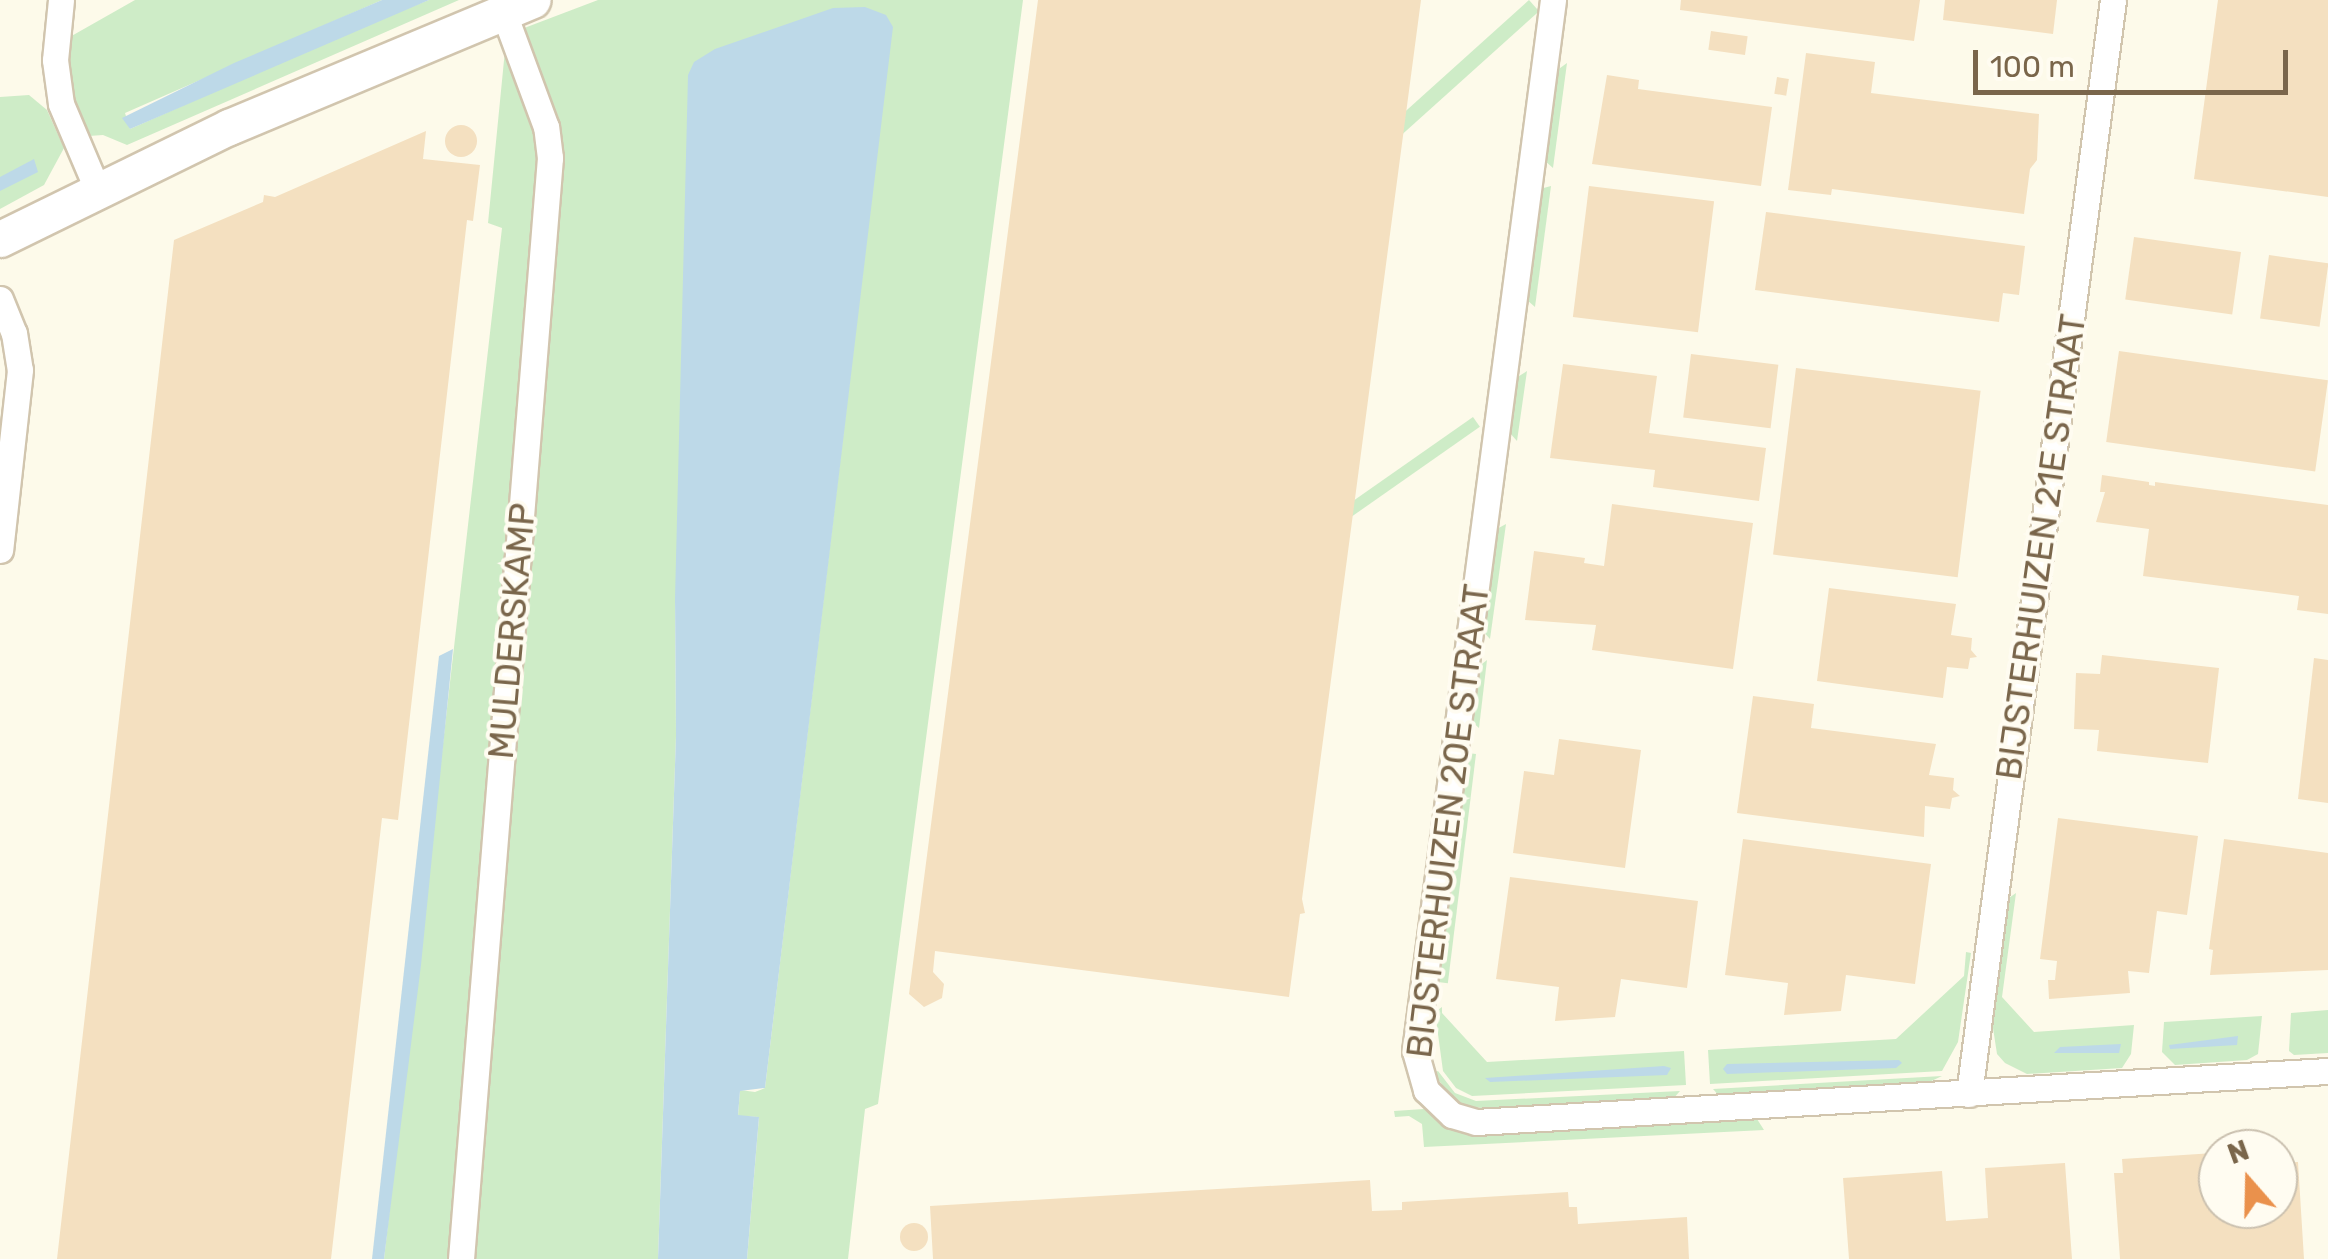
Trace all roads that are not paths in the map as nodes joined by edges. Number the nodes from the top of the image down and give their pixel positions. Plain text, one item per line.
1 (62, 0) edge
2 (1553, 0) edge
3 (2113, 0) edge
4 (518, 6) edge
5 (97, 189) junction
6 (0, 239) edge
7 (0, 299) edge
8 (0, 550) edge
9 (2328, 1071) edge
10 (1969, 1094) junction
11 (461, 1259) edge

1 - 5 street
2 - 10 street, BIJSTERHUIZEN 20E STRAAT
3 - 10 street, BIJSTERHUIZEN 21E STRAAT
4 - 5 main road
4 - 11 street, MULDERSKAMP
5 - 6 main road
7 - 8 street
9 - 10 street, BIJSTERHUIZEN 20E STRAAT

